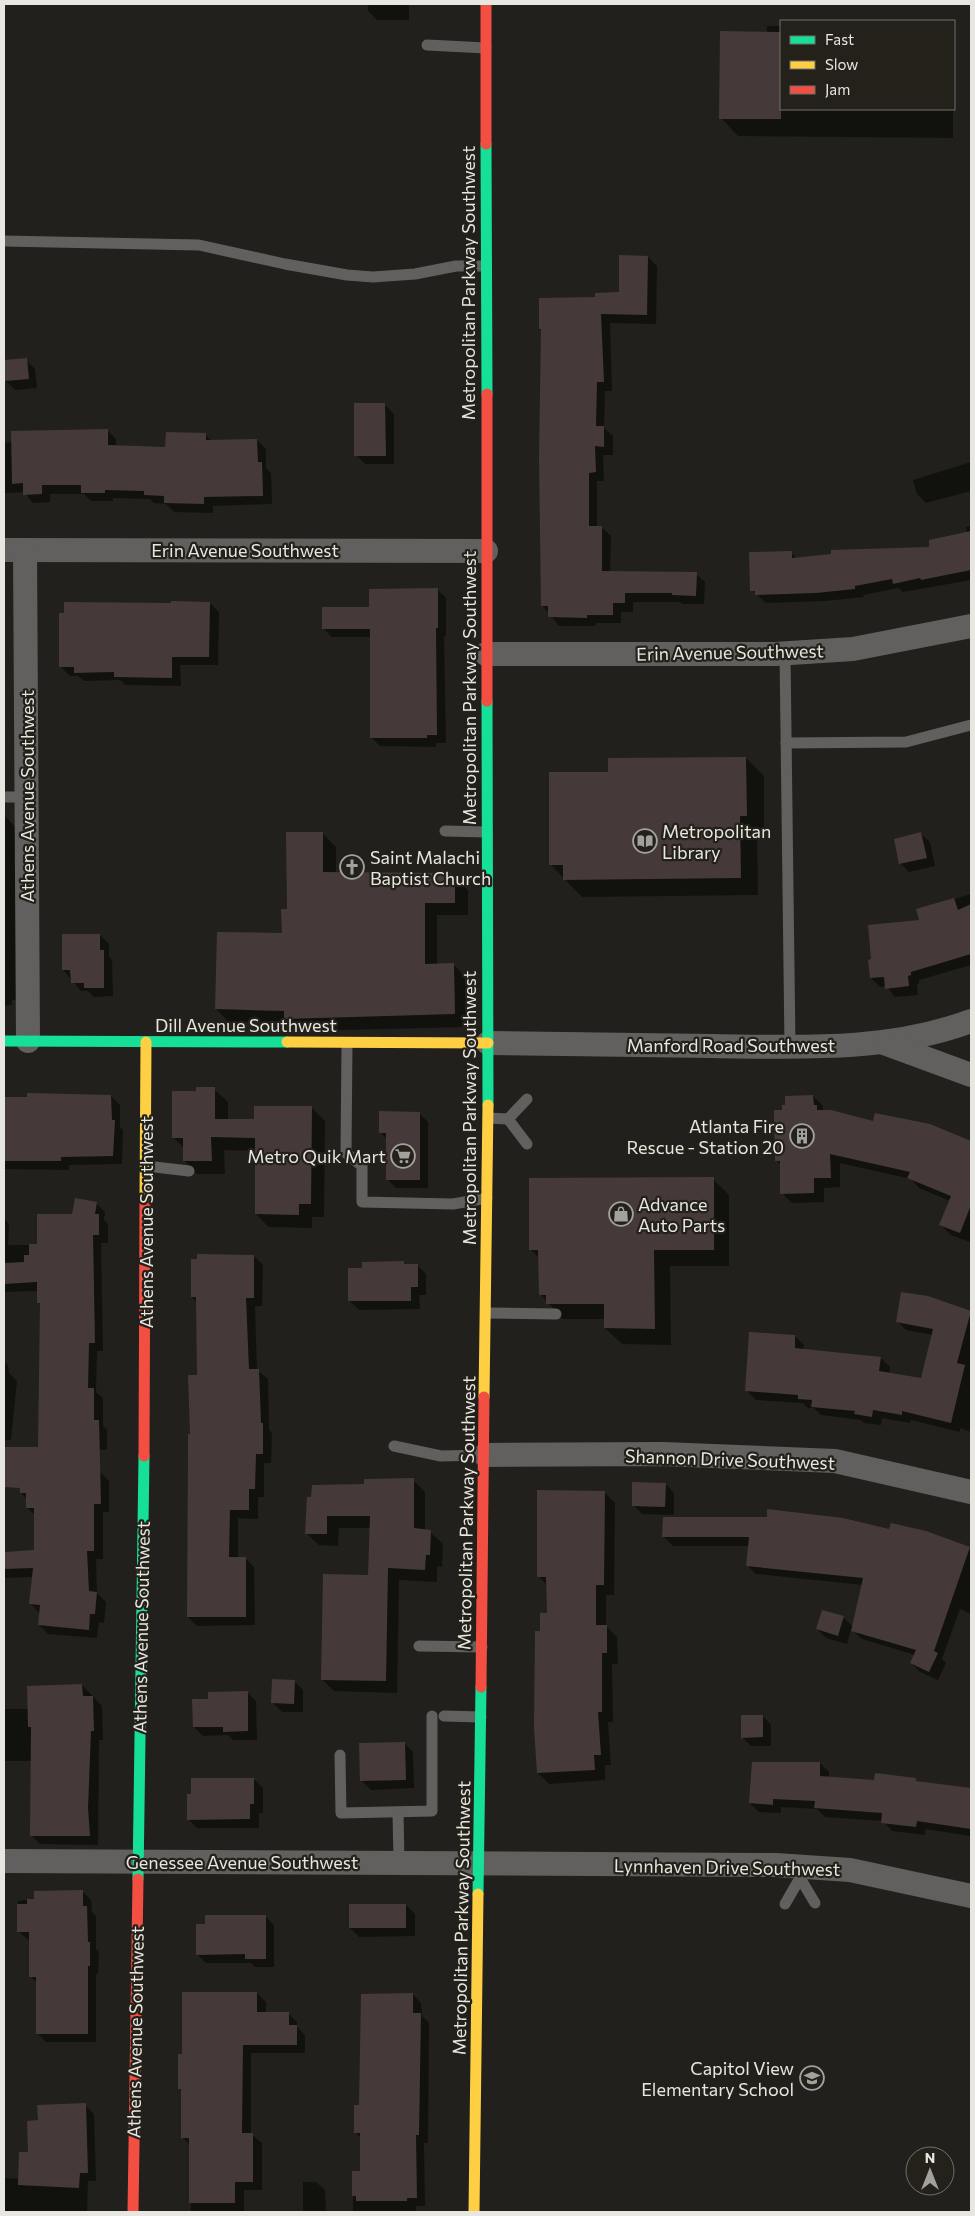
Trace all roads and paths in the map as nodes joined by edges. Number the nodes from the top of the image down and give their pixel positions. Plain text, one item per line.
1 (486, 4) edge
2 (427, 45) dead end
3 (486, 48) junction
4 (4, 241) edge
5 (485, 266) junction
6 (14, 550) edge
7 (486, 551) junction
8 (971, 626) edge
9 (785, 653) junction
10 (486, 654) junction
11 (971, 725) edge
12 (786, 743) junction
13 (15, 797) edge
14 (445, 831) dead end
15 (487, 832) junction
16 (971, 1022) edge
17 (4, 1041) edge
18 (28, 1041) junction
19 (146, 1042) junction
20 (347, 1043) junction
21 (488, 1043) junction
22 (884, 1043) junction
23 (790, 1047) junction
24 (971, 1075) edge
25 (527, 1099) dead end
26 (488, 1118) junction
27 (508, 1119) junction
28 (527, 1144) dead end
29 (146, 1166) junction
30 (189, 1171) dead end
31 (486, 1198) junction
32 (486, 1313) junction
33 (556, 1314) dead end
34 (394, 1446) dead end
35 (485, 1456) junction
36 (971, 1492) edge
37 (419, 1646) dead end
38 (482, 1647) junction
39 (432, 1716) dead end
40 (444, 1716) dead end
41 (481, 1717) junction
42 (340, 1755) dead end
43 (398, 1812) junction
44 (4, 1861) edge
45 (138, 1862) junction
46 (399, 1863) junction
47 (480, 1864) junction
48 (800, 1872) junction
49 (971, 1896) edge
50 (815, 1903) dead end
51 (785, 1904) dead end
52 (133, 2212) edge
53 (474, 2212) edge

1 - 3 main road, Metropolitan Parkway Southwest
2 - 3 lane
3 - 5 main road, Metropolitan Parkway Southwest
4 - 5 lane
5 - 7 main road, Metropolitan Parkway Southwest
6 - 7 street, Erin Avenue Southwest
6 - 13 street, Athens Avenue Southwest
7 - 10 main road, Metropolitan Parkway Southwest
8 - 9 street, Erin Avenue Southwest
9 - 10 street, Erin Avenue Southwest
9 - 12 lane
10 - 15 main road, Metropolitan Parkway Southwest
11 - 12 lane
12 - 23 lane
13 - 18 street, Athens Avenue Southwest
14 - 15 lane
15 - 21 main road, Metropolitan Parkway Southwest
16 - 22 street, Manford Road Southwest
17 - 18 main road, Dill Avenue Southwest
18 - 19 main road, Dill Avenue Southwest
19 - 20 main road, Dill Avenue Southwest
19 - 29 main road, Athens Avenue Southwest
20 - 21 main road, Dill Avenue Southwest
20 - 31 lane
21 - 23 street, Manford Road Southwest
21 - 26 main road, Metropolitan Parkway Southwest
22 - 23 street, Manford Road Southwest
22 - 24 street
25 - 27 lane
26 - 27 lane
26 - 31 main road, Metropolitan Parkway Southwest
27 - 28 lane
29 - 30 lane
29 - 45 main road, Athens Avenue Southwest
31 - 32 main road, Metropolitan Parkway Southwest
32 - 33 lane
32 - 35 main road, Metropolitan Parkway Southwest
34 - 35 lane
35 - 36 street, Shannon Drive Southwest
35 - 38 main road, Metropolitan Parkway Southwest
37 - 38 lane
38 - 41 main road, Metropolitan Parkway Southwest
39 - 43 lane
40 - 41 lane
41 - 47 main road, Metropolitan Parkway Southwest
42 - 43 lane
43 - 46 lane
44 - 45 street, Genessee Avenue Southwest
45 - 46 street, Genessee Avenue Southwest
45 - 52 main road, Athens Avenue Southwest
46 - 47 street, Genessee Avenue Southwest
47 - 48 street, Lynnhaven Drive Southwest
47 - 53 main road, Metropolitan Parkway Southwest
48 - 49 street, Lynnhaven Drive Southwest
48 - 50 lane
48 - 51 lane

